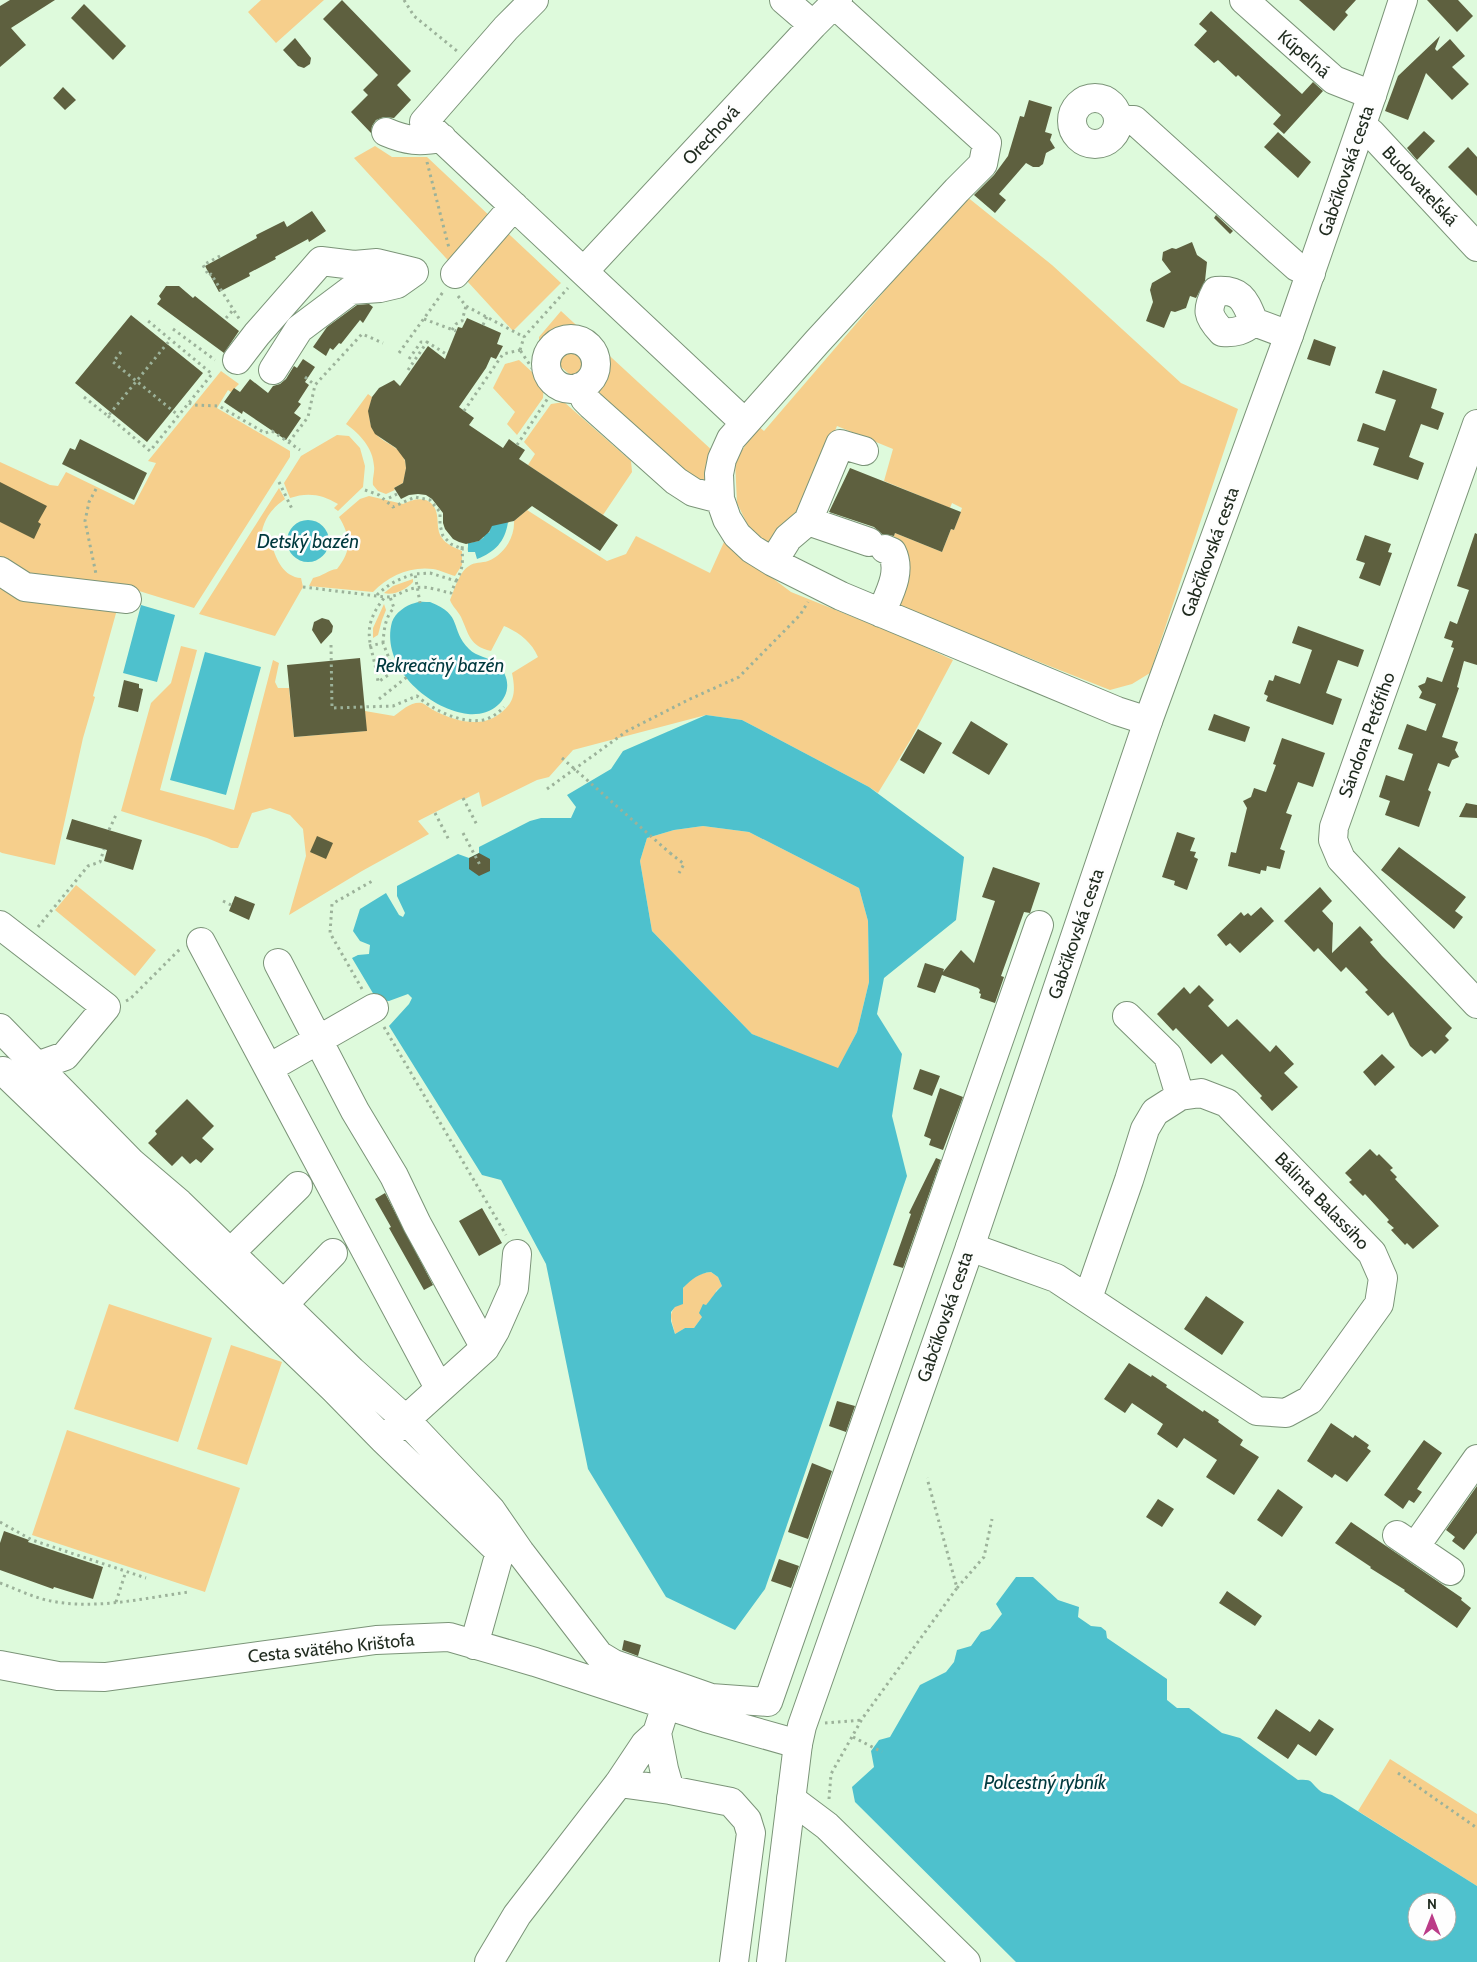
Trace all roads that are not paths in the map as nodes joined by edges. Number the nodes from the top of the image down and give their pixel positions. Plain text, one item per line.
1 (534, 0) edge
2 (784, 0) edge
3 (1244, 0) edge
4 (1403, 0) edge
5 (836, 2) edge
6 (813, 25) junction
7 (1372, 95) junction
8 (1118, 120) dead end
9 (1362, 126) junction
10 (386, 132) dead end
11 (431, 140) junction
12 (514, 206) junction
13 (1477, 247) edge
14 (584, 271) junction
15 (1311, 273) junction
16 (452, 279) road end
17 (1254, 322) dead end
18 (1289, 335) junction
19 (228, 362) road end
20 (273, 370) dead end
21 (580, 387) dead end
22 (744, 422) junction
23 (1477, 424) edge
24 (864, 452) dead end
25 (720, 499) junction
26 (808, 521) junction
27 (773, 562) junction
28 (0, 571) edge
29 (114, 598) road end
30 (881, 612) junction
31 (1148, 721) junction
32 (0, 925) edge
33 (1039, 925) dead end
34 (193, 943) road end
35 (278, 964) dead end
36 (1477, 1004) edge
37 (374, 1008) road end
38 (1127, 1016) dead end
39 (0, 1028) edge
40 (318, 1040) junction
41 (37, 1066) junction
42 (269, 1068) junction
43 (1180, 1096) junction
44 (298, 1186) dead end
45 (970, 1247) junction
46 (230, 1253) junction
47 (333, 1253) dead end
48 (517, 1254) road end
49 (1088, 1298) junction
50 (284, 1304) junction
51 (485, 1348) junction
52 (344, 1381) junction
53 (439, 1388) junction
54 (404, 1418) junction
55 (384, 1440) junction
56 (1477, 1459) edge
57 (506, 1546) junction
58 (1450, 1571) dead end
59 (474, 1644) junction
60 (0, 1665) edge
61 (666, 1705) junction
62 (709, 1708) junction
63 (658, 1733) junction
64 (800, 1735) junction
65 (619, 1783) junction
66 (670, 1790) junction
67 (791, 1799) junction
68 (490, 1962) edge
69 (734, 1962) edge
70 (771, 1962) edge
71 (966, 1962) edge

1 - 11 street
2 - 6 street
3 - 7 street, Kúpeľná
4 - 7 street, Gabčíkovská cesta
5 - 6 street, Orechová
5 - 22 street
6 - 14 street, Orechová
7 - 9 street, Gabčíkovská cesta
8 - 15 street
9 - 13 street, Budovateľská
9 - 15 street, Gabčíkovská cesta
10 - 11 street
11 - 12 street
12 - 14 street
12 - 16 street
14 - 22 street
15 - 18 street, Gabčíkovská cesta
17 - 18 street
18 - 31 street, Gabčíkovská cesta
19 - 20 street
21 - 25 street
22 - 25 street
23 - 36 street, Sándora Petőfiho
24 - 26 street
25 - 27 street
26 - 27 street
26 - 30 street
27 - 30 street
28 - 29 street
30 - 31 street
31 - 45 street, Gabčíkovská cesta
32 - 41 street
33 - 62 street
34 - 42 street
35 - 40 street
37 - 40 street
38 - 43 street
39 - 41 street
40 - 42 street
40 - 51 street
41 - 46 street
41 - 52 street
42 - 53 street
43 - 49 street, Bálinta Balassiho
43 - 49 street, Bálinta Balassiho
44 - 46 street
45 - 49 street, Bálinta Balassiho
45 - 64 street, Gabčíkovská cesta
46 - 50 street
47 - 50 street
48 - 51 street
50 - 52 street
51 - 53 street
52 - 54 street
52 - 55 street
53 - 54 street
54 - 55 street
54 - 57 street
55 - 57 street
56 - 58 street
57 - 59 street
57 - 62 street
59 - 60 street, Cesta svätého Krištofa
59 - 61 street, Cesta svätého Krištofa
61 - 62 street, Cesta svätého Krištofa
61 - 63 street
62 - 64 street, Cesta svätého Krištofa
63 - 65 street
63 - 66 street
64 - 67 street, Gabčíkovská cesta
65 - 66 street
65 - 68 street
66 - 69 street
67 - 70 street, Gabčíkovská cesta
67 - 71 street

